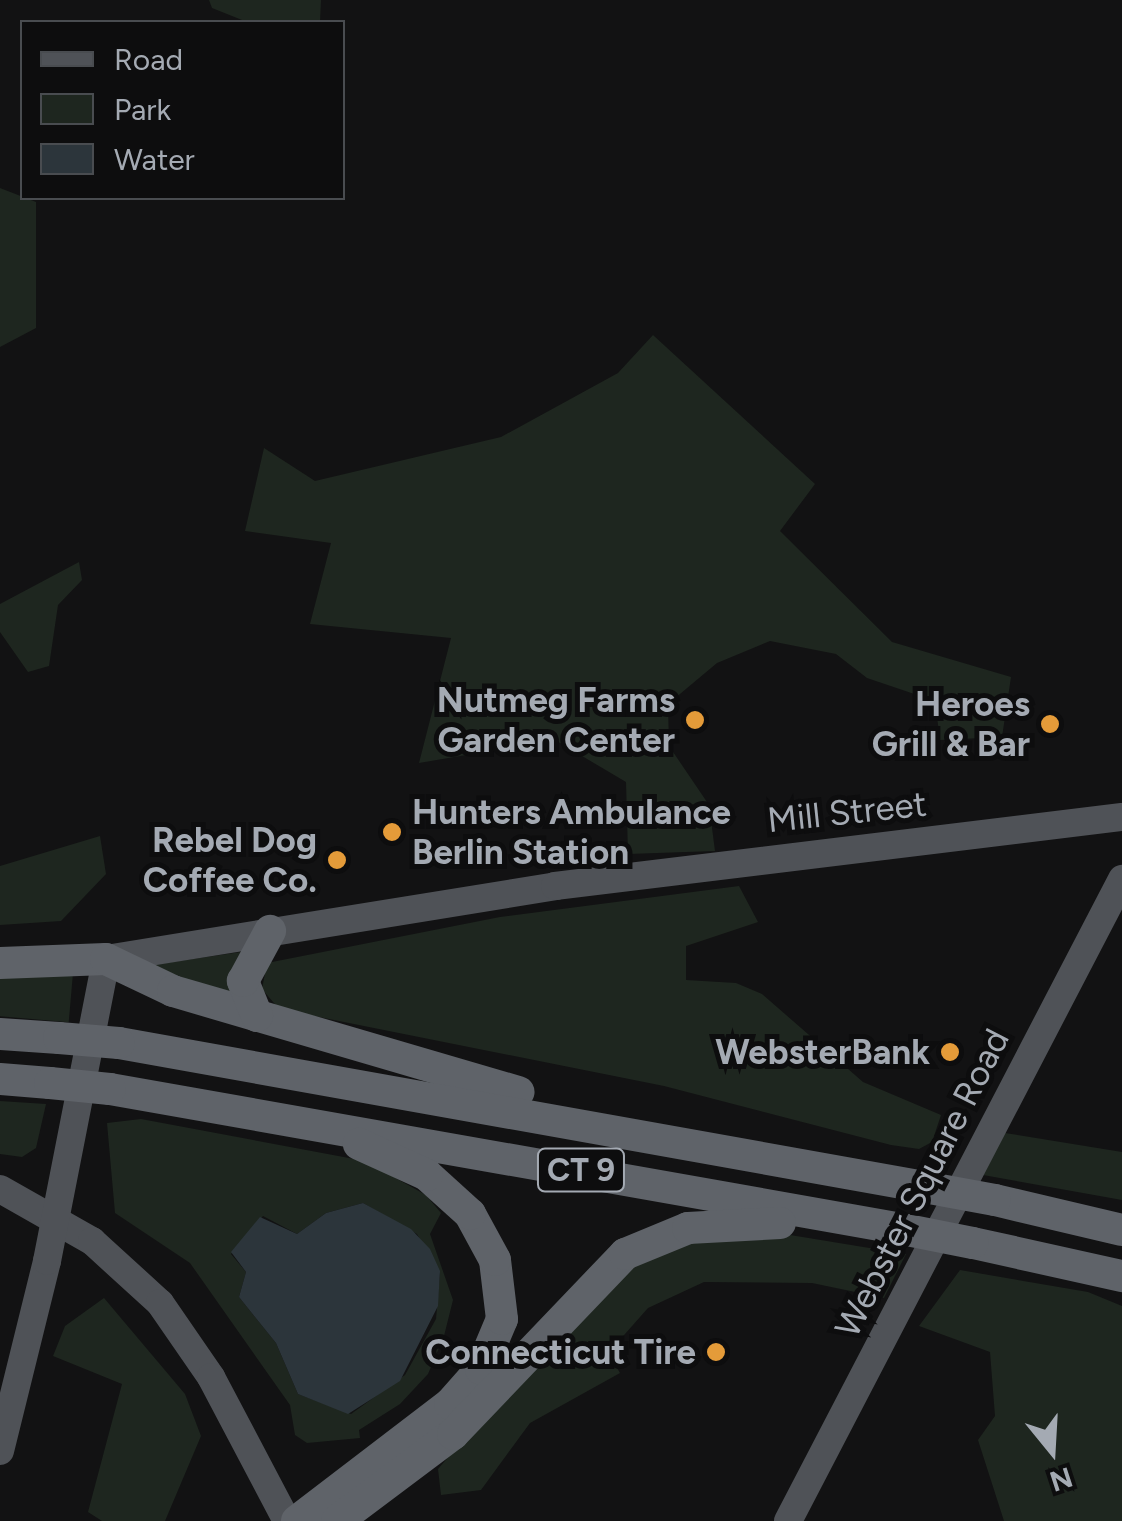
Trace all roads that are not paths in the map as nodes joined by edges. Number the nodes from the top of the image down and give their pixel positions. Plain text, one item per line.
1 (1122, 817) edge
2 (1122, 879) edge
3 (270, 931) junction
4 (106, 959) junction
5 (0, 963) edge
6 (257, 1016) junction
7 (0, 1034) edge
8 (0, 1079) edge
9 (311, 1120) junction
10 (658, 1138) junction
11 (0, 1189) edge
12 (56, 1218) junction
13 (850, 1220) junction
14 (1122, 1230) edge
15 (1122, 1276) edge
16 (0, 1451) edge
17 (287, 1521) edge
18 (297, 1521) edge
19 (337, 1521) edge
20 (788, 1521) edge

1 - 3 main road, Mill Street
2 - 20 main road, Webster Square Road
3 - 4 main road, Mill Street
3 - 6 highway
4 - 5 highway
4 - 6 highway
4 - 12 main road
6 - 10 highway
7 - 10 highway, CT 9, bridge
8 - 9 highway, CT 9, bridge
9 - 13 highway, CT 9
9 - 18 highway
10 - 14 highway, CT 9, bridge
11 - 12 main road
12 - 16 main road
12 - 17 main road
13 - 15 highway, CT 9, bridge
13 - 19 highway

